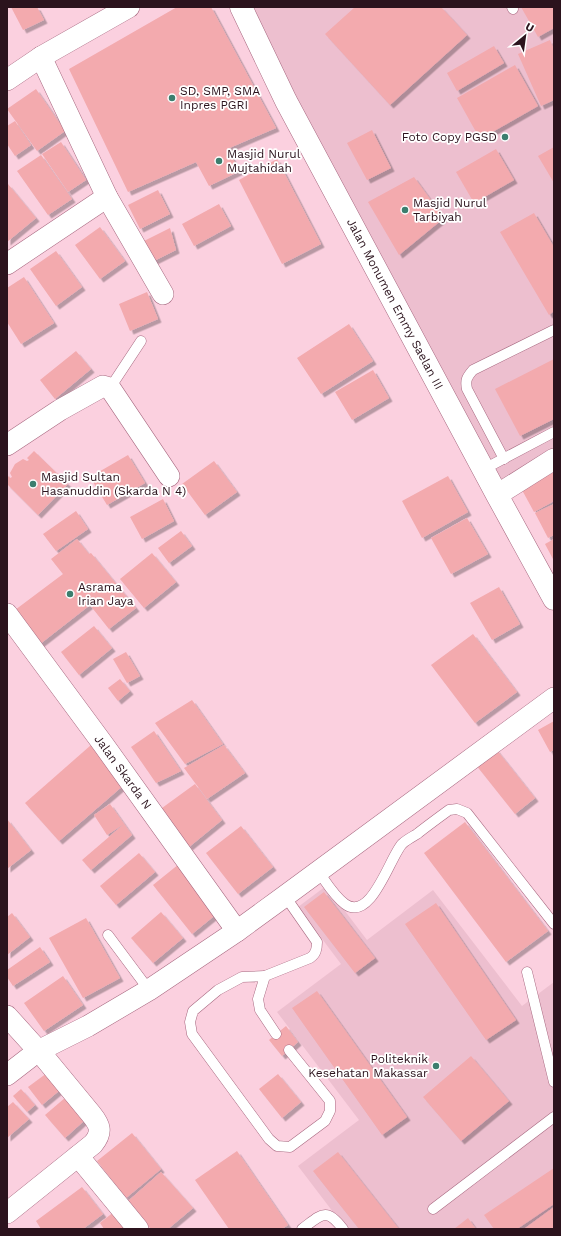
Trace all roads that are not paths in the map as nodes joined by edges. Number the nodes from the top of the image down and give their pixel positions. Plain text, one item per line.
1 (129, 7) edge
2 (241, 7) edge
3 (40, 57) junction
4 (7, 80) edge
5 (107, 196) junction
6 (7, 264) edge
7 (163, 294) dead end
8 (554, 330) edge
9 (141, 341) dead end
10 (110, 388) junction
11 (554, 432) edge
12 (7, 445) edge
13 (504, 458) junction
14 (554, 459) edge
15 (484, 469) junction
16 (169, 476) dead end
17 (497, 494) junction
18 (554, 599) edge
19 (7, 614) edge
20 (554, 698) edge
21 (318, 871) junction
22 (285, 896) junction
23 (554, 924) edge
24 (236, 931) junction
25 (108, 935) dead end
26 (527, 972) dead end
27 (265, 976) junction
28 (149, 990) junction
29 (7, 1016) edge
30 (276, 1034) dead end
31 (289, 1050) dead end
32 (38, 1051) junction
33 (7, 1075) edge
34 (554, 1082) edge
35 (554, 1117) edge
36 (78, 1156) junction
37 (433, 1209) dead end
38 (7, 1213) edge
39 (138, 1229) edge
40 (302, 1229) edge
41 (343, 1229) edge

1 - 3 street
2 - 15 street, Jalan Monumen Emmy Saelan III
3 - 4 street
3 - 5 street
5 - 6 street
5 - 7 street
8 - 13 lane
9 - 10 lane
10 - 12 street
10 - 16 street
11 - 13 lane
13 - 15 lane
14 - 17 street
15 - 17 street, Jalan Monumen Emmy Saelan III
17 - 18 street, Jalan Monumen Emmy Saelan III
19 - 24 street, Jalan Skarda N
20 - 21 street
21 - 22 street
21 - 23 lane
22 - 24 street
22 - 27 lane
24 - 28 street
25 - 28 lane
26 - 34 lane
27 - 30 lane
27 - 31 lane
28 - 32 street
29 - 32 street
32 - 33 street
32 - 36 street
35 - 37 lane
36 - 38 street
36 - 39 street
40 - 41 lane

